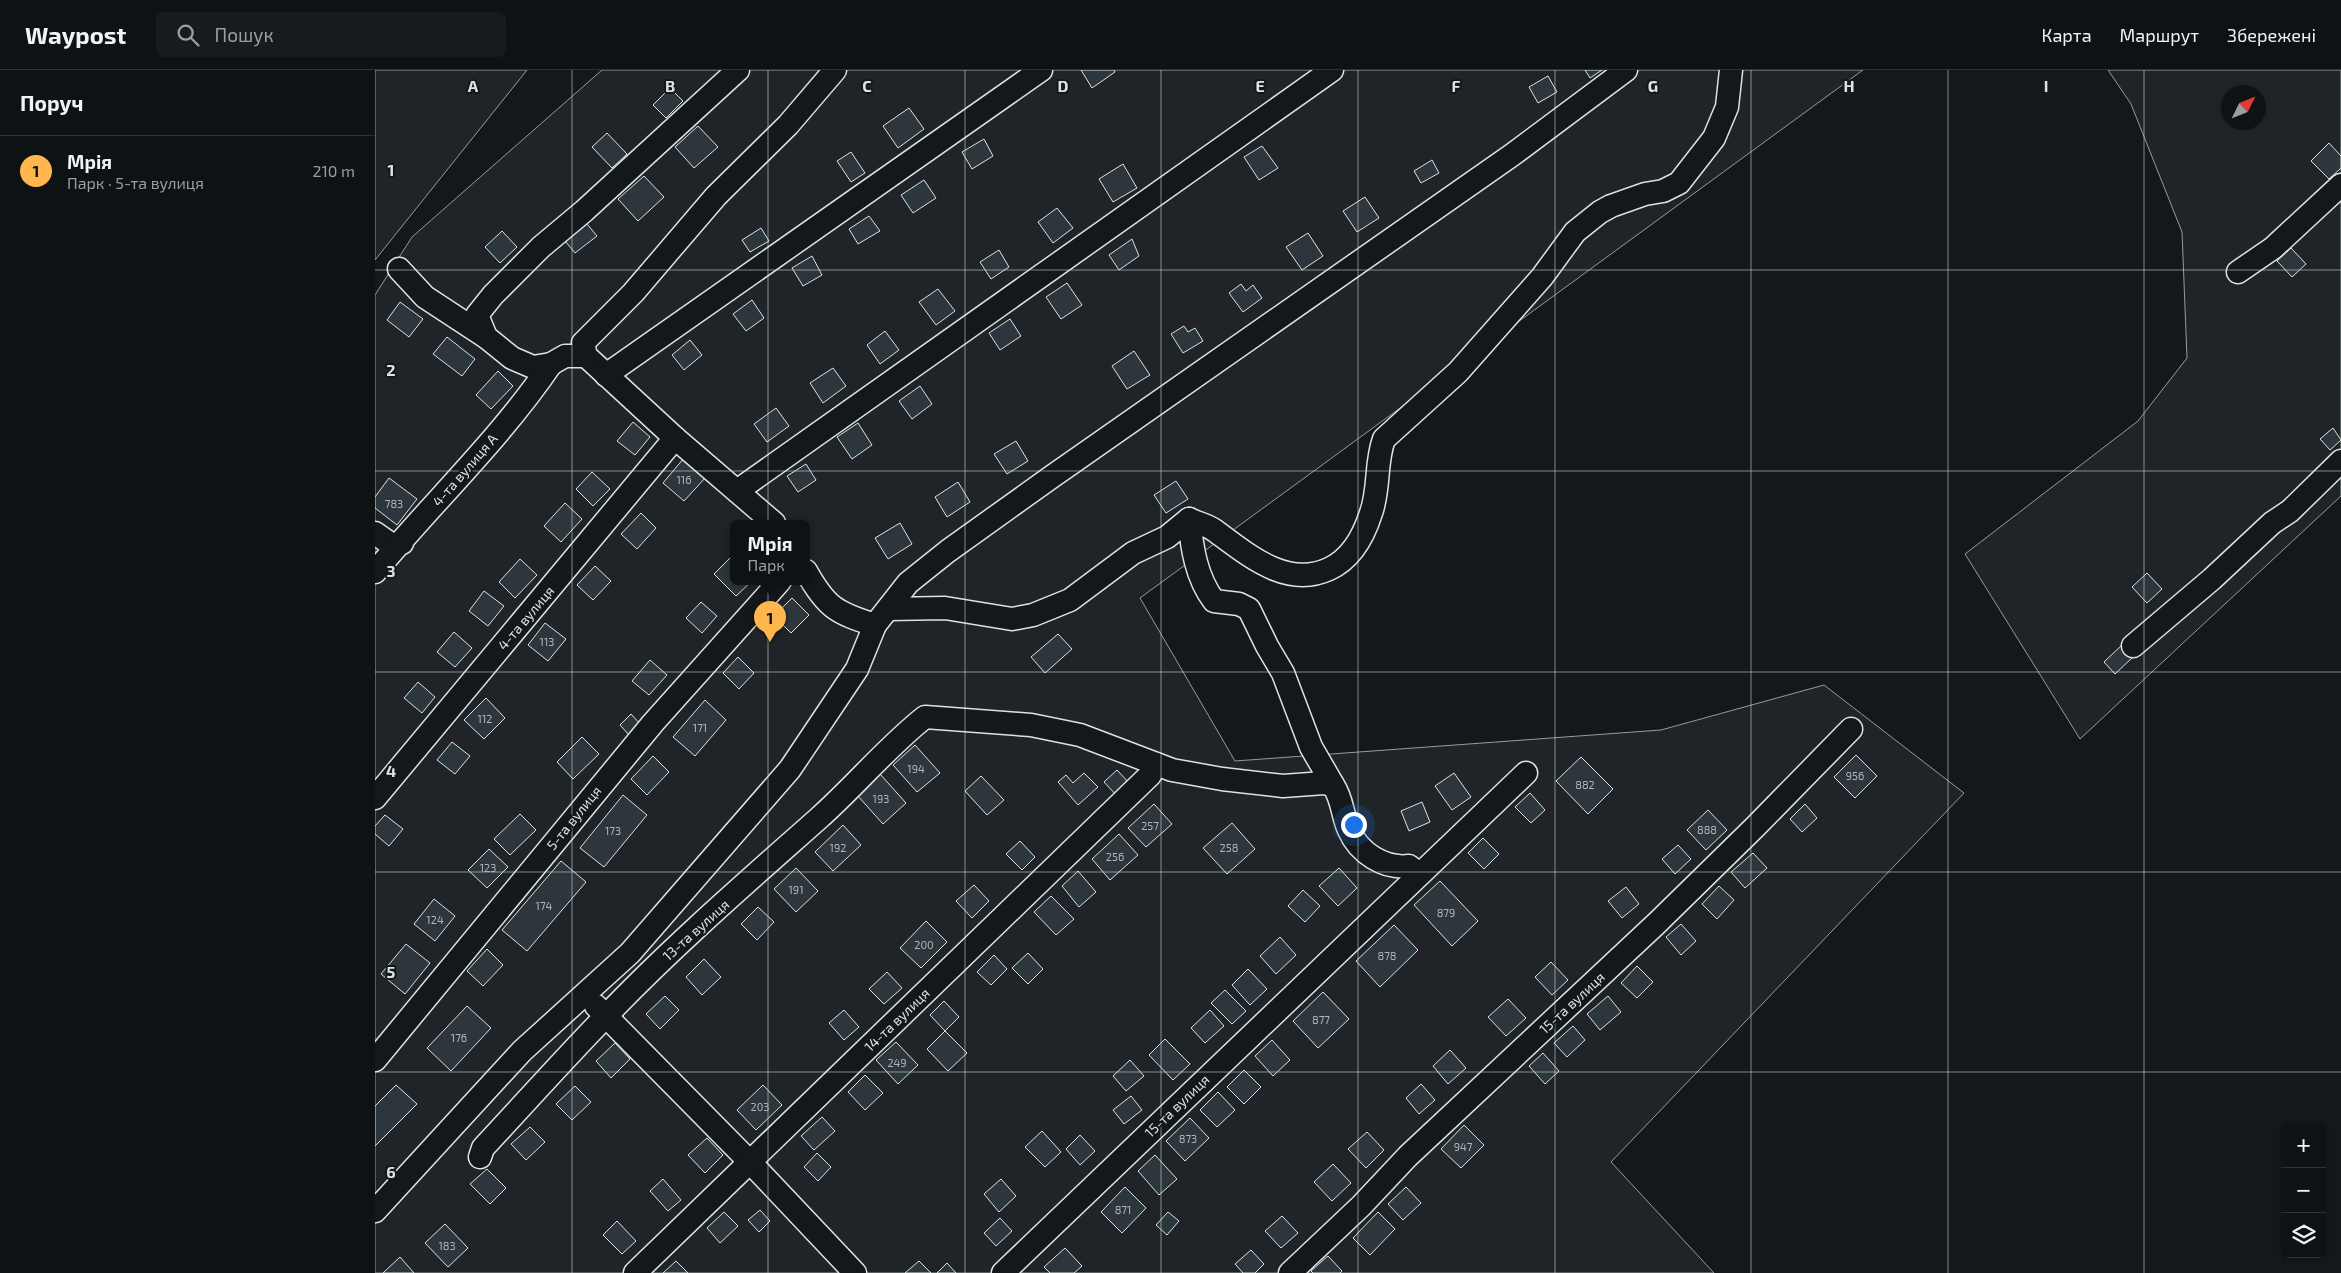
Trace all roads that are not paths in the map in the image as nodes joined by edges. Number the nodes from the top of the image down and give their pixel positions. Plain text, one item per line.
1 (738, 70) edge
2 (835, 70) edge
3 (1041, 70) edge
4 (1332, 70) edge
5 (1626, 70) edge
6 (1731, 70) edge
7 (2341, 185) edge
8 (399, 269) dead end
9 (2238, 272) dead end
10 (486, 337) junction
11 (586, 356) junction
12 (551, 364) junction
13 (606, 375) junction
14 (675, 438) junction
15 (2341, 461) edge
16 (737, 491) junction
17 (1189, 519) junction
18 (771, 520) edge
19 (375, 533) edge
20 (402, 543) junction
21 (375, 572) edge
22 (810, 578) edge
23 (776, 585) edge
24 (881, 617) junction
25 (2133, 646) dead end
26 (1851, 729) dead end
27 (1156, 764) junction
28 (1526, 773) dead end
29 (1333, 785) junction
30 (375, 798) edge
31 (1419, 874) junction
32 (585, 993) junction
33 (605, 1016) junction
34 (375, 1060) edge
35 (480, 1157) dead end
36 (750, 1162) junction
37 (375, 1211) edge
38 (635, 1273) edge
39 (855, 1273) edge
40 (1003, 1273) edge
41 (1289, 1273) edge

1 - 10 street
2 - 11 street
3 - 13 street
4 - 16 street
5 - 24 street
6 - 17 street
7 - 9 street
8 - 10 street
10 - 12 street
11 - 12 street
11 - 13 street
12 - 20 street, 4-та вулиця А
13 - 14 street
14 - 16 street
14 - 30 street, 4-та вулиця
15 - 25 street
16 - 18 street
17 - 24 street
17 - 29 street
19 - 20 street
20 - 21 street, 4-та вулиця А
22 - 24 street
23 - 34 street, 5-та вулиця
24 - 32 street
26 - 41 street, 15-та вулиця
27 - 29 street
27 - 33 street, 13-та вулиця
27 - 36 street, 14-та вулиця
28 - 31 street, 15-та вулиця
29 - 31 street
31 - 40 street, 15-та вулиця
32 - 33 street
32 - 37 street
33 - 35 street, 13-та вулиця
33 - 36 street
36 - 38 street, 14-та вулиця
36 - 39 street

